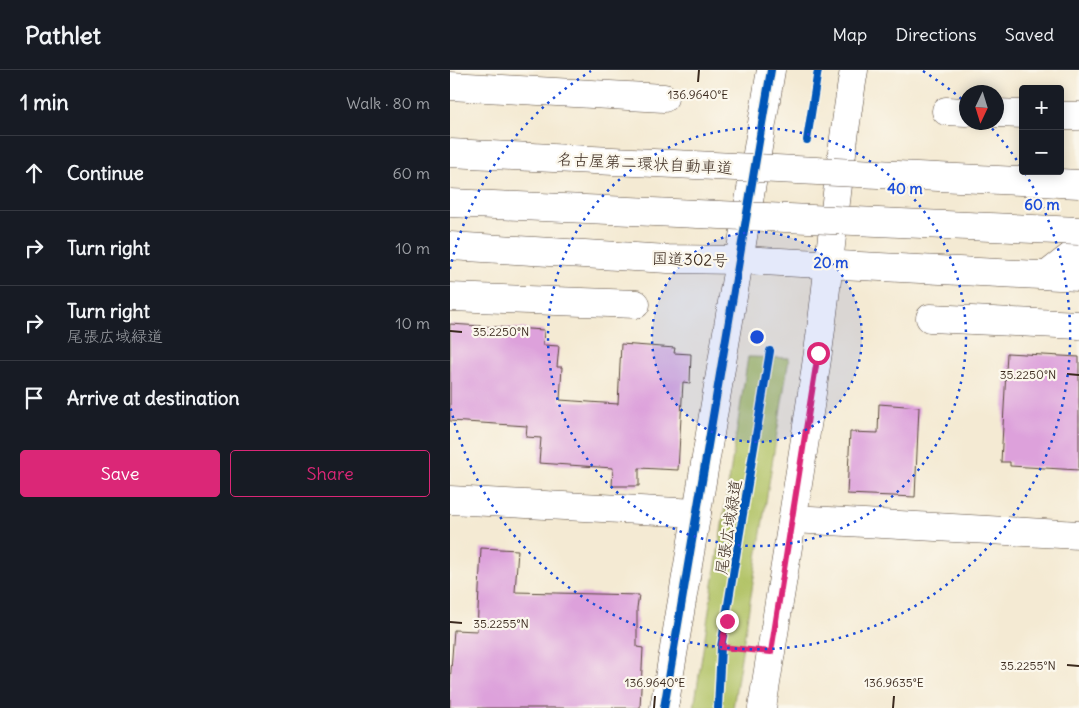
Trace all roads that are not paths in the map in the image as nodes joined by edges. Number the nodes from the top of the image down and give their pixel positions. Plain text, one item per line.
1 (771, 70) edge
2 (854, 70) edge
3 (450, 86) edge
4 (664, 98) dead end
5 (1004, 113) edge
6 (1019, 114) edge
7 (1064, 116) edge
8 (1079, 116) edge
9 (450, 153) edge
10 (1079, 184) edge
11 (450, 203) edge
12 (1079, 231) edge
13 (450, 246) edge
14 (1079, 250) edge
15 (740, 260) junction
16 (829, 265) junction
17 (1047, 275) junction
18 (1079, 277) edge
19 (450, 297) edge
20 (636, 304) dead end
21 (930, 318) dead end
22 (1079, 325) edge
23 (450, 500) edge
24 (696, 513) junction
25 (793, 519) junction
26 (1079, 535) edge
27 (664, 708) edge
28 (762, 708) edge

1 - 15 main road
2 - 16 main road
3 - 4 main road
5 - 6 main road
7 - 8 main road
9 - 10 main road, 名古屋第二環状自動車道, bridge
11 - 12 main road, bridge
13 - 15 main road, 国道302号
14 - 17 main road
15 - 16 main road, 国道302号
15 - 24 main road
16 - 17 main road, 国道302号
16 - 25 main road
17 - 18 main road, 国道302号
19 - 20 main road
21 - 22 main road
23 - 24 main road
24 - 27 main road
25 - 26 main road
25 - 28 main road

